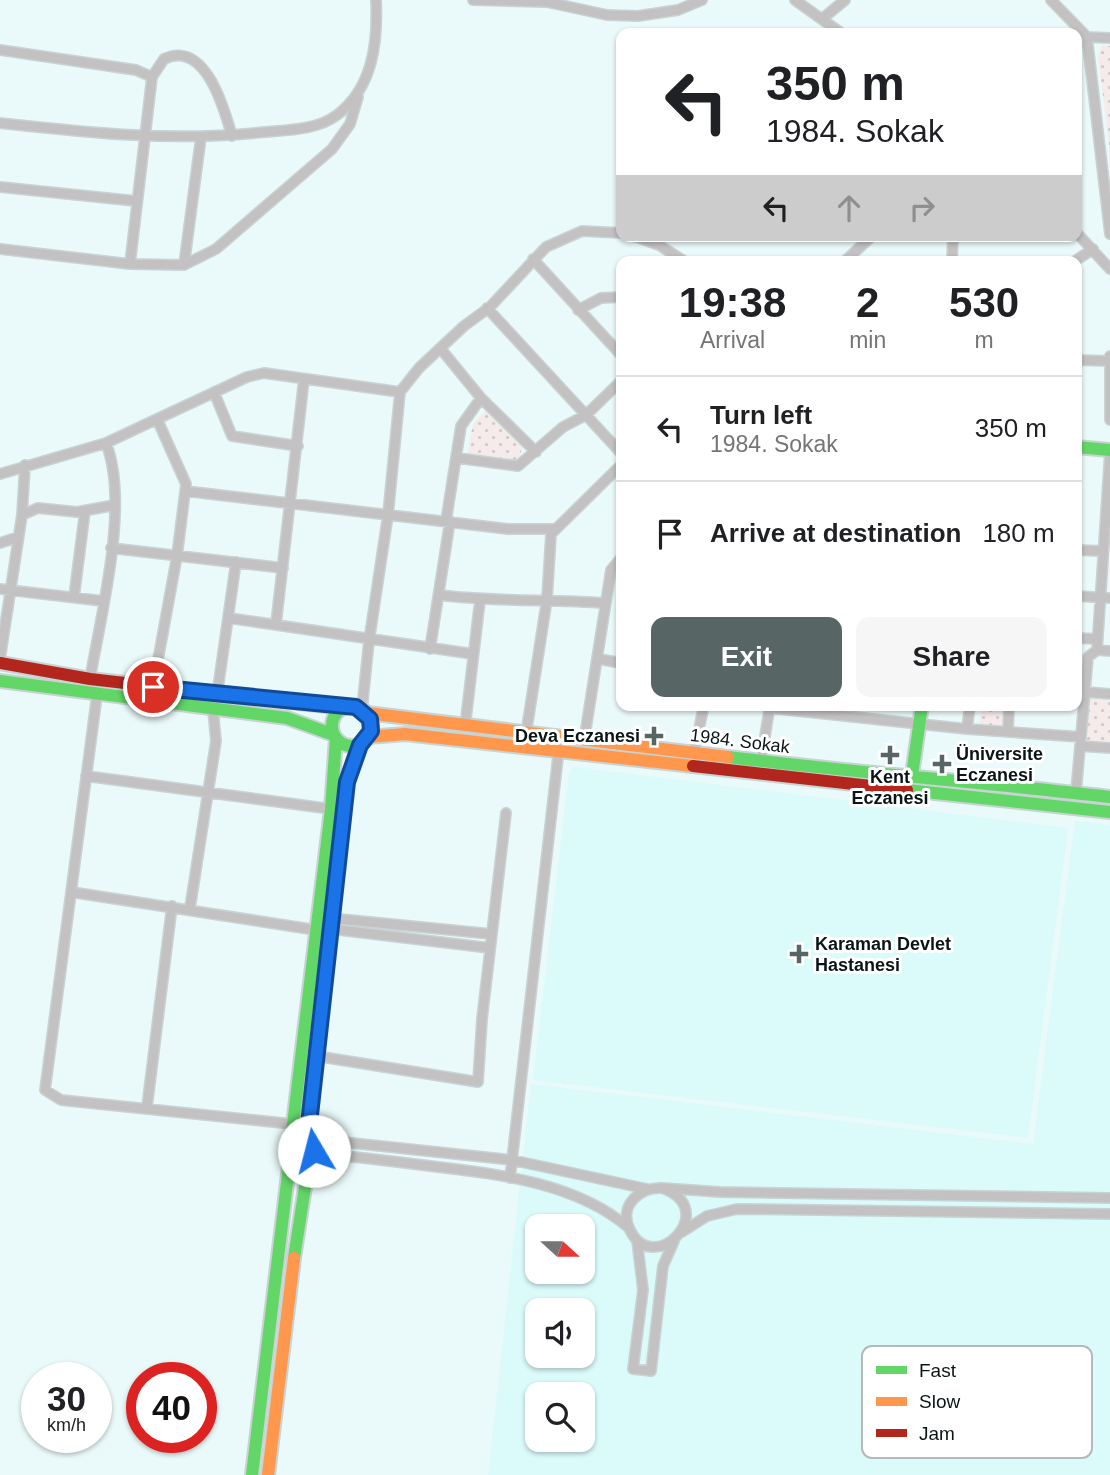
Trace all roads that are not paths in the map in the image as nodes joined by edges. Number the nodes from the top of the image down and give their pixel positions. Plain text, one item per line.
1 (376, 0) edge
2 (473, 0) edge
3 (702, 0) edge
4 (795, 0) edge
5 (845, 0) edge
6 (1051, 0) edge
7 (529, 1) edge
8 (822, 19) junction
9 (834, 28) edge
10 (1078, 28) edge
11 (1082, 32) edge
12 (1087, 37) junction
13 (1110, 38) edge
14 (0, 51) edge
15 (152, 77) junction
16 (358, 95) junction
17 (0, 123) edge
18 (232, 136) junction
19 (201, 137) junction
20 (144, 138) junction
21 (0, 187) edge
22 (136, 201) junction
23 (616, 232) edge
24 (1110, 234) edge
25 (1082, 238) edge
26 (651, 242) edge
27 (866, 242) edge
28 (0, 248) edge
29 (1093, 249) junction
30 (676, 256) edge
31 (850, 256) edge
32 (1082, 256) edge
33 (533, 259) junction
34 (130, 264) junction
35 (184, 265) junction
36 (1110, 269) edge
37 (616, 297) edge
38 (487, 308) junction
39 (578, 310) junction
40 (441, 349) junction
41 (616, 350) edge
42 (1082, 360) edge
43 (1110, 360) edge
44 (304, 379) junction
45 (616, 386) edge
46 (400, 392) junction
47 (214, 393) junction
48 (481, 398) junction
49 (586, 415) junction
50 (157, 419) junction
51 (1110, 420) edge
52 (106, 443) junction
53 (298, 446) junction
54 (616, 448) edge
55 (1082, 448) edge
56 (1110, 451) edge
57 (536, 452) junction
58 (458, 458) junction
59 (25, 466) junction
60 (616, 470) edge
61 (0, 474) edge
62 (185, 491) junction
63 (292, 504) junction
64 (116, 505) junction
65 (85, 511) junction
66 (22, 514) junction
67 (388, 515) junction
68 (448, 521) junction
69 (554, 529) junction
70 (18, 537) junction
71 (0, 543) edge
72 (111, 548) junction
73 (1082, 550) edge
74 (1102, 551) junction
75 (177, 556) junction
76 (236, 562) junction
77 (616, 564) edge
78 (283, 568) junction
79 (4, 589) edge
80 (439, 595) junction
81 (1082, 596) edge
82 (74, 597) junction
83 (1100, 598) junction
84 (1110, 598) edge
85 (547, 599) junction
86 (480, 600) junction
87 (103, 601) junction
88 (605, 603) junction
89 (229, 618) junction
90 (276, 624) junction
91 (1082, 638) edge
92 (1097, 639) junction
93 (369, 641) junction
94 (430, 649) junction
95 (1097, 650) junction
96 (1110, 651) edge
97 (473, 654) junction
98 (599, 659) junction
99 (0, 661) edge
100 (616, 662) edge
101 (90, 679) junction
102 (0, 681) edge
103 (153, 687) junction
104 (1086, 692) junction
105 (1110, 694) edge
106 (97, 695) junction
107 (217, 695) junction
108 (344, 708) junction
109 (213, 710) junction
110 (365, 711) junction
111 (703, 711) edge
112 (769, 711) edge
113 (844, 711) edge
114 (921, 711) edge
115 (969, 711) edge
116 (1009, 711) edge
117 (919, 724) junction
118 (465, 727) junction
119 (967, 729) junction
120 (1007, 732) junction
121 (527, 734) junction
122 (335, 737) junction
123 (364, 741) junction
124 (584, 741) junction
125 (1081, 741) junction
126 (560, 744) junction
127 (1110, 748) edge
128 (694, 753) junction
129 (761, 761) junction
130 (86, 775) junction
131 (912, 775) junction
132 (209, 790) junction
133 (1076, 792) junction
134 (1110, 797) edge
135 (331, 809) junction
136 (1110, 812) edge
137 (506, 813) dead end
138 (71, 892) junction
139 (172, 906) junction
140 (190, 908) junction
141 (332, 923) junction
142 (317, 925) junction
143 (491, 934) junction
144 (490, 948) junction
145 (316, 1056) junction
146 (148, 1107) junction
147 (292, 1124) junction
148 (311, 1136) junction
149 (291, 1145) junction
150 (311, 1155) junction
151 (512, 1160) junction
152 (510, 1178) junction
153 (662, 1188) junction
154 (647, 1189) junction
155 (1110, 1198) edge
156 (1110, 1214) edge
157 (629, 1229) junction
158 (678, 1237) junction
159 (637, 1240) junction
160 (252, 1475) edge
161 (268, 1475) edge

1 - 16 street
2 - 7 street
3 - 7 street
4 - 8 street
5 - 8 street
6 - 10 street
8 - 9 street
11 - 12 street
12 - 13 street
12 - 24 street
14 - 15 street
15 - 18 street
15 - 20 street
16 - 18 street
16 - 35 street
17 - 20 street
18 - 19 street
19 - 20 street
19 - 35 street
20 - 22 street
21 - 22 street
22 - 34 street
23 - 33 street
25 - 29 street
26 - 30 street
27 - 31 street
28 - 34 street
29 - 32 street
29 - 36 street
33 - 38 street
33 - 39 street
34 - 35 street
37 - 39 street
38 - 40 street
38 - 49 street
39 - 41 street
40 - 46 street
40 - 48 street
42 - 43 street
43 - 51 street
44 - 46 street
44 - 47 street
44 - 53 street
45 - 49 street
46 - 67 street
47 - 50 street
47 - 53 street
48 - 57 street
48 - 58 street
49 - 54 street
49 - 57 street
50 - 52 street
50 - 62 street
52 - 59 street
52 - 64 street
53 - 63 street
55 - 56 main road
56 - 74 street
57 - 58 street
58 - 68 street
59 - 61 street
59 - 66 street
60 - 69 street
62 - 63 street
62 - 75 street
63 - 67 street
63 - 78 street
64 - 65 street
64 - 72 street
65 - 66 street
65 - 82 street
66 - 70 street
67 - 68 street
67 - 93 street
68 - 69 street
68 - 80 street
69 - 85 street
70 - 71 street
70 - 79 street
72 - 75 street
72 - 87 street
73 - 74 street
74 - 83 street
75 - 76 street
75 - 103 street
76 - 78 street
76 - 89 street
77 - 88 street
78 - 90 street
79 - 82 street
79 - 99 street
80 - 86 street
80 - 94 street
81 - 83 street
82 - 87 street
83 - 84 street
83 - 92 street
85 - 86 street
85 - 88 street
85 - 121 street
86 - 97 street
87 - 101 street
88 - 98 street
89 - 90 street
89 - 107 street
90 - 93 street
91 - 92 street
92 - 95 street
93 - 94 street
93 - 110 street
94 - 97 street
95 - 96 street
95 - 104 street
97 - 118 street
98 - 100 street
98 - 124 street
99 - 101 main road
101 - 103 main road
102 - 106 main road
103 - 107 main road
104 - 105 street
104 - 125 street
106 - 109 main road
106 - 130 street
107 - 108 main road
108 - 110 main road
108 - 122 main road
109 - 122 main road
109 - 132 street
110 - 118 main road, 1984. Sokak
110 - 123 main road
111 - 128 street
112 - 129 street
113 - 117 street
114 - 117 main road
115 - 119 street
116 - 120 street
117 - 119 street
117 - 131 main road
118 - 121 main road, 1984. Sokak
119 - 120 street
120 - 125 street
121 - 126 main road, 1984. Sokak
122 - 123 main road
122 - 135 main road
123 - 126 main road
123 - 141 main road
124 - 126 main road, 1984. Sokak
124 - 128 main road, 1984. Sokak
125 - 127 street
125 - 133 street
126 - 136 main road
126 - 151 street
128 - 129 main road, 1984. Sokak
129 - 131 main road, 1984. Sokak
130 - 132 street
130 - 138 street
131 - 133 main road, 1984. Sokak
132 - 135 street
132 - 140 street
133 - 134 main road, 1984. Sokak
135 - 142 main road
137 - 143 street
138 - 139 street
138 - 146 street
139 - 140 street
139 - 146 street
140 - 142 street
141 - 142 street
141 - 143 street
141 - 144 street
141 - 145 main road
142 - 147 main road
143 - 144 street
144 - 145 street
145 - 148 main road
146 - 147 street
147 - 149 main road
148 - 149 main road
148 - 150 main road
148 - 151 street
149 - 150 main road
149 - 160 main road
150 - 152 street
150 - 161 main road
151 - 152 street
151 - 154 street
152 - 157 street
153 - 154 street
153 - 155 street
153 - 158 street
154 - 157 street
156 - 158 street
157 - 159 street
158 - 159 street
158 - 159 street

